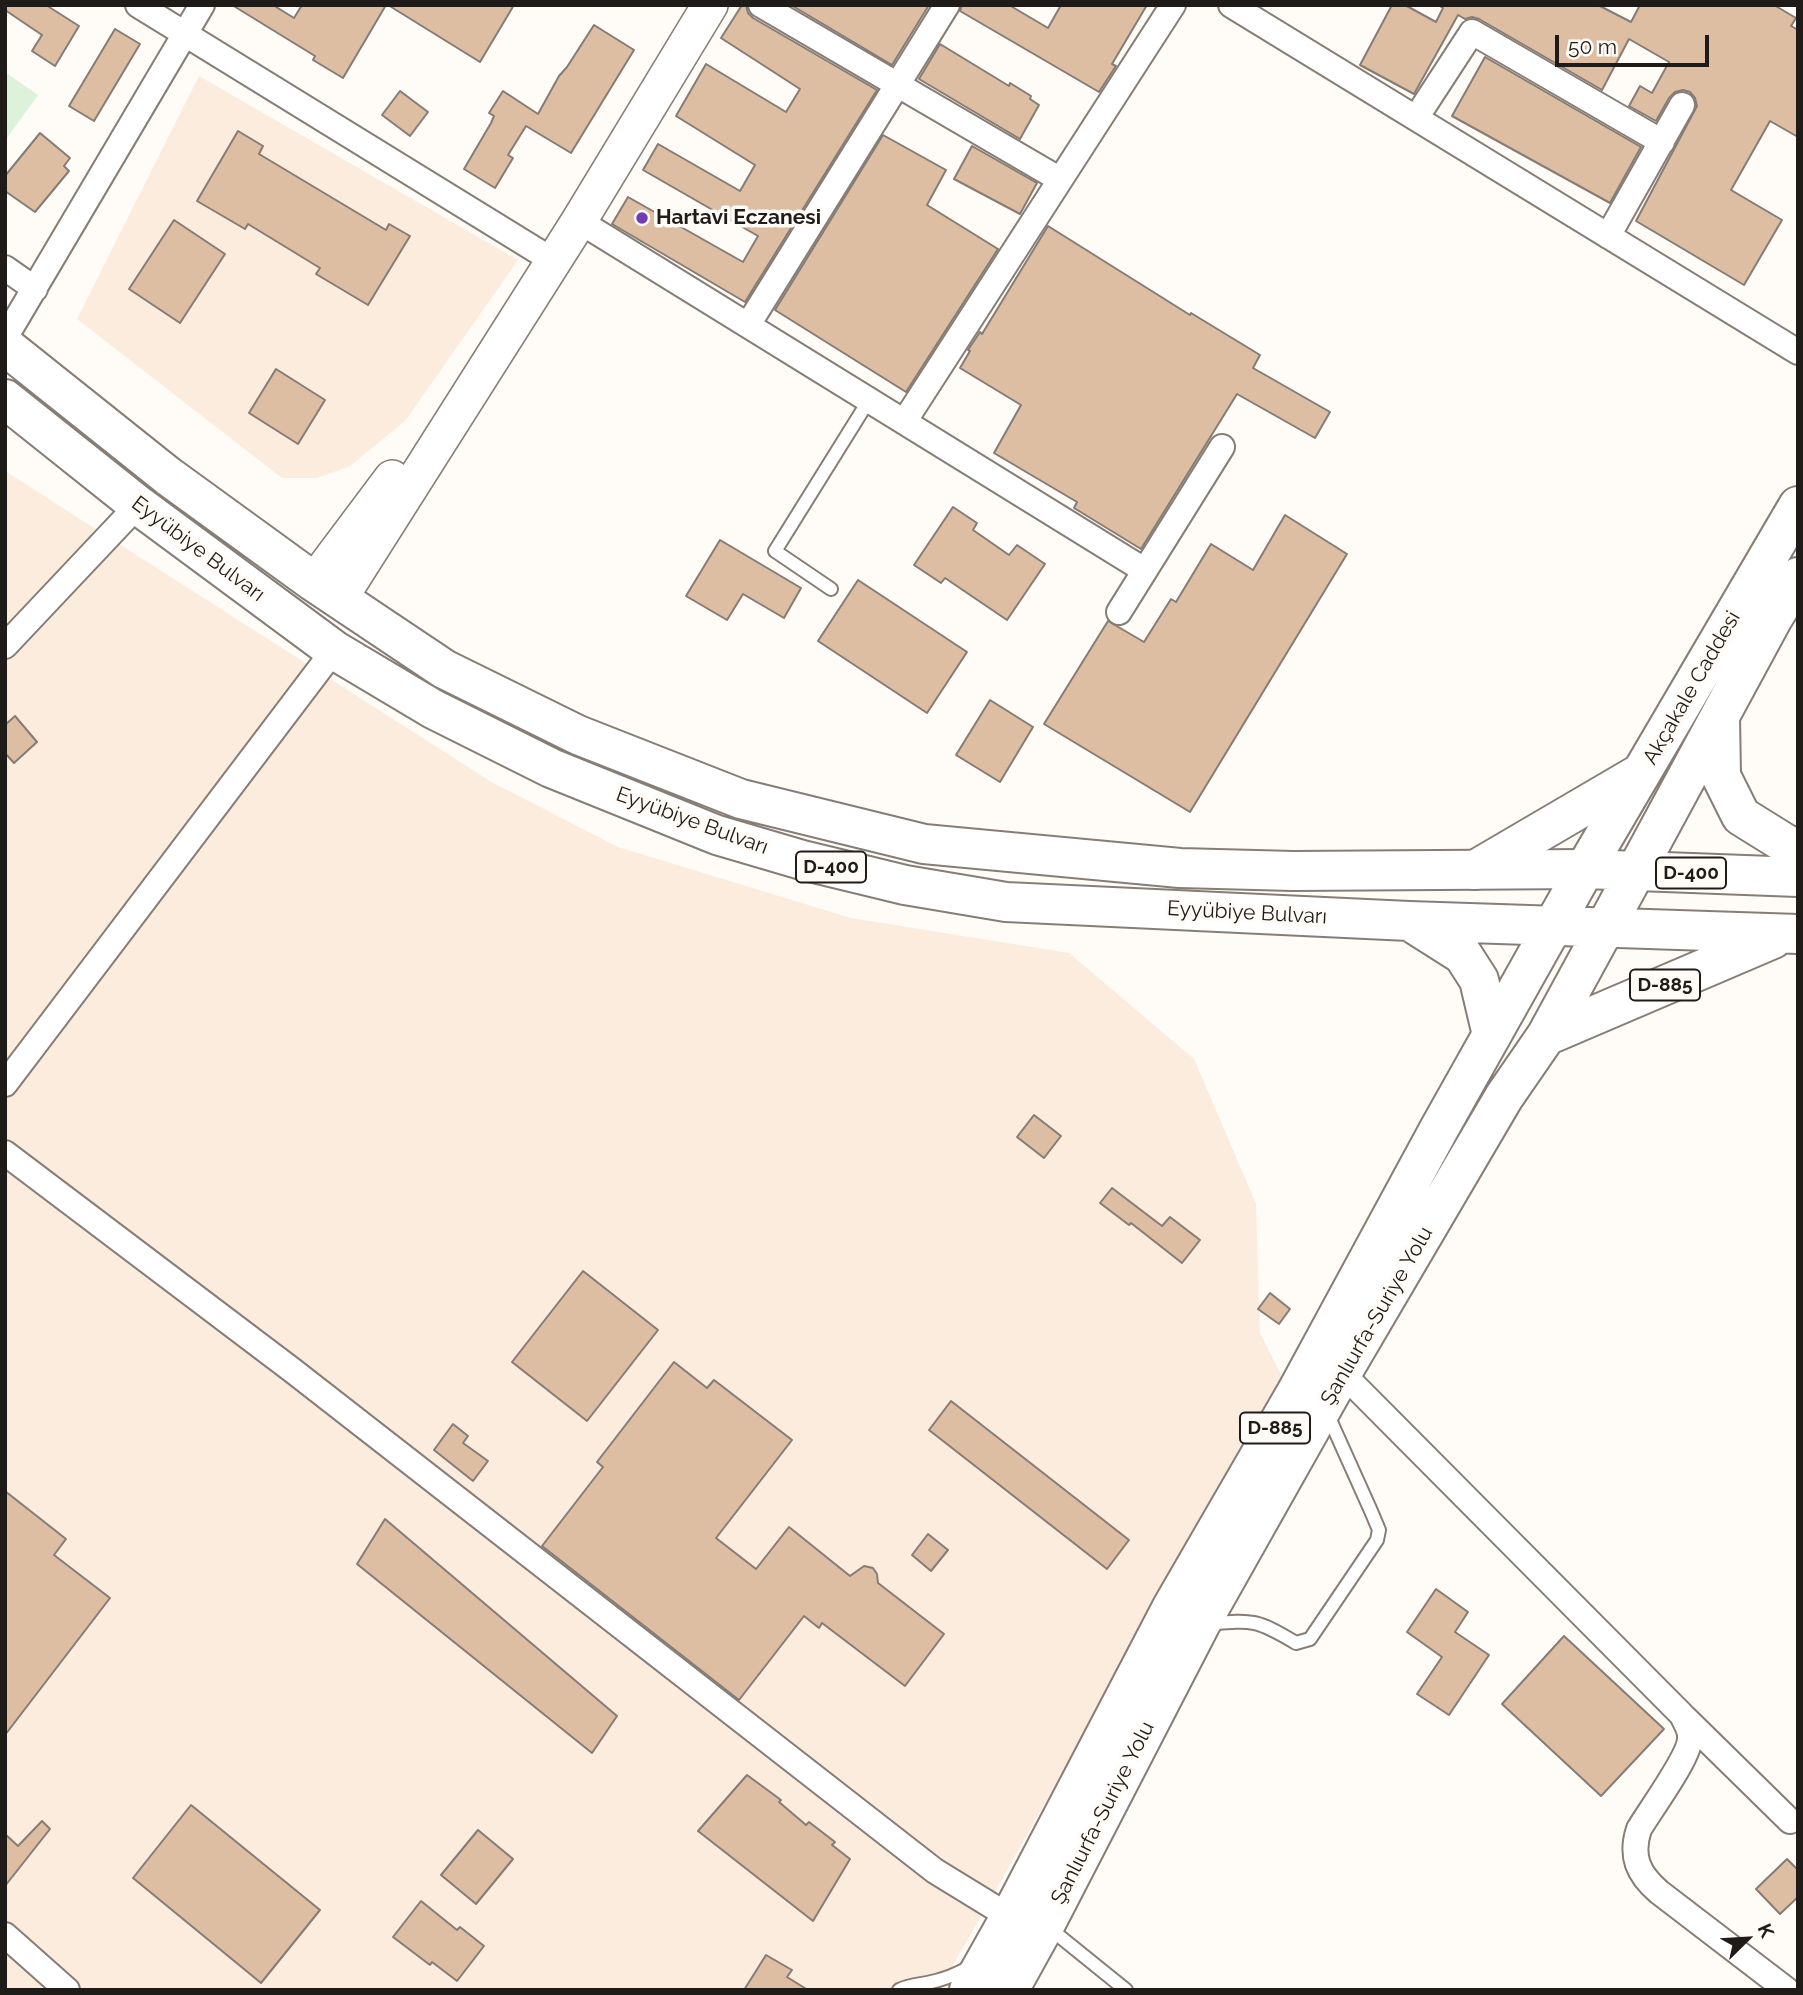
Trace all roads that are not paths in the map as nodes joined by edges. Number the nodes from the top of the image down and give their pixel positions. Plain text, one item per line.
1 (138, 5) edge
2 (202, 5) edge
3 (684, 5) edge
4 (710, 5) edge
5 (761, 5) edge
6 (947, 5) edge
7 (1173, 5) edge
8 (1237, 7) edge
9 (185, 33) junction
10 (897, 86) junction
11 (1682, 105) dead end
12 (1416, 118) junction
13 (1662, 142) junction
14 (1059, 179) junction
15 (579, 221) junction
16 (1608, 236) junction
17 (539, 252) junction
18 (5, 268) edge
19 (35, 289) junction
20 (748, 325) junction
21 (5, 338) edge
22 (5, 346) edge
23 (1798, 352) edge
24 (5, 399) edge
25 (869, 400) junction
26 (904, 422) junction
27 (1222, 447) dead end
28 (138, 505) junction
29 (1798, 506) edge
30 (1143, 570) junction
31 (1798, 577) edge
32 (831, 589) dead end
33 (327, 590) junction
34 (1119, 612) dead end
35 (5, 646) edge
36 (334, 650) junction
37 (1720, 716) junction
38 (1644, 771) junction
39 (1798, 848) edge
40 (1585, 869) junction
41 (1475, 870) junction
42 (1636, 871) junction
43 (1798, 877) edge
44 (1409, 921) junction
45 (1553, 926) junction
46 (1605, 928) junction
47 (1791, 934) edge
48 (1492, 1035) junction
49 (1546, 1036) junction
50 (5, 1084) edge
51 (5, 1153) edge
52 (1342, 1373) junction
53 (1324, 1407) junction
54 (1200, 1625) junction
55 (1682, 1715) junction
56 (1790, 1821) dead end
57 (1028, 1921) junction
58 (5, 1935) edge
59 (990, 1954) junction
60 (68, 1990) edge
61 (899, 1990) edge
62 (969, 1990) edge
63 (1009, 1990) edge
64 (1126, 1990) edge
65 (1787, 1990) edge

1 - 9 street
2 - 9 street
3 - 17 main road
4 - 15 main road
5 - 10 street
6 - 10 street
7 - 14 street
8 - 12 street
9 - 17 street
9 - 19 street
10 - 14 street
10 - 20 street
11 - 13 street
12 - 13 street
12 - 16 street
13 - 16 street
14 - 26 street
15 - 20 street
15 - 33 main road
16 - 23 street
17 - 33 main road
18 - 19 street
19 - 21 street
20 - 25 street
22 - 33 main road, Eyyübiye Bulvarı / D-400
24 - 28 main road, Eyyübiye Bulvarı / D-400
25 - 26 street
25 - 32 lane
26 - 30 street
27 - 30 street
28 - 35 street
28 - 36 main road, Eyyübiye Bulvarı / D-400
29 - 38 main road, Akçakale Caddesi
30 - 34 street
31 - 37 main road, Akçakale Caddesi
33 - 41 main road, Eyyübiye Bulvarı / D-400
36 - 44 main road, Eyyübiye Bulvarı / D-400
36 - 50 street
37 - 39 main road
37 - 42 main road, Akçakale Caddesi
38 - 40 main road, Akçakale Caddesi
38 - 41 main road
40 - 41 main road, Eyyübiye Bulvarı / D-400
40 - 42 main road, D-400
40 - 45 main road, Şanlıurfa-Suriye Yolu / D-885
42 - 43 main road, D-400
42 - 46 main road, Şanlıurfa-Suriye Yolu
44 - 45 main road, Eyyübiye Bulvarı / D-400
44 - 48 main road
45 - 46 main road, Eyyübiye Bulvarı / D-400
45 - 48 main road, Şanlıurfa-Suriye Yolu / D-885
46 - 47 main road, Eyyübiye Bulvarı / D-400
46 - 49 main road, Şanlıurfa-Suriye Yolu
47 - 49 main road, D-885
48 - 57 main road, Şanlıurfa-Suriye Yolu / D-885
49 - 52 main road, Şanlıurfa-Suriye Yolu / D-885
51 - 57 street
52 - 53 main road, Şanlıurfa-Suriye Yolu / D-885
52 - 55 street
53 - 54 main road, Şanlıurfa-Suriye Yolu / D-885
53 - 54 lane
54 - 57 main road, Şanlıurfa-Suriye Yolu / D-885
55 - 56 street
55 - 65 street
57 - 59 main road, Şanlıurfa-Suriye Yolu / D-885
57 - 63 main road, Şanlıurfa-Suriye Yolu / D-885
57 - 64 lane
58 - 60 street
59 - 61 lane
59 - 62 main road, Şanlıurfa-Suriye Yolu / D-885

